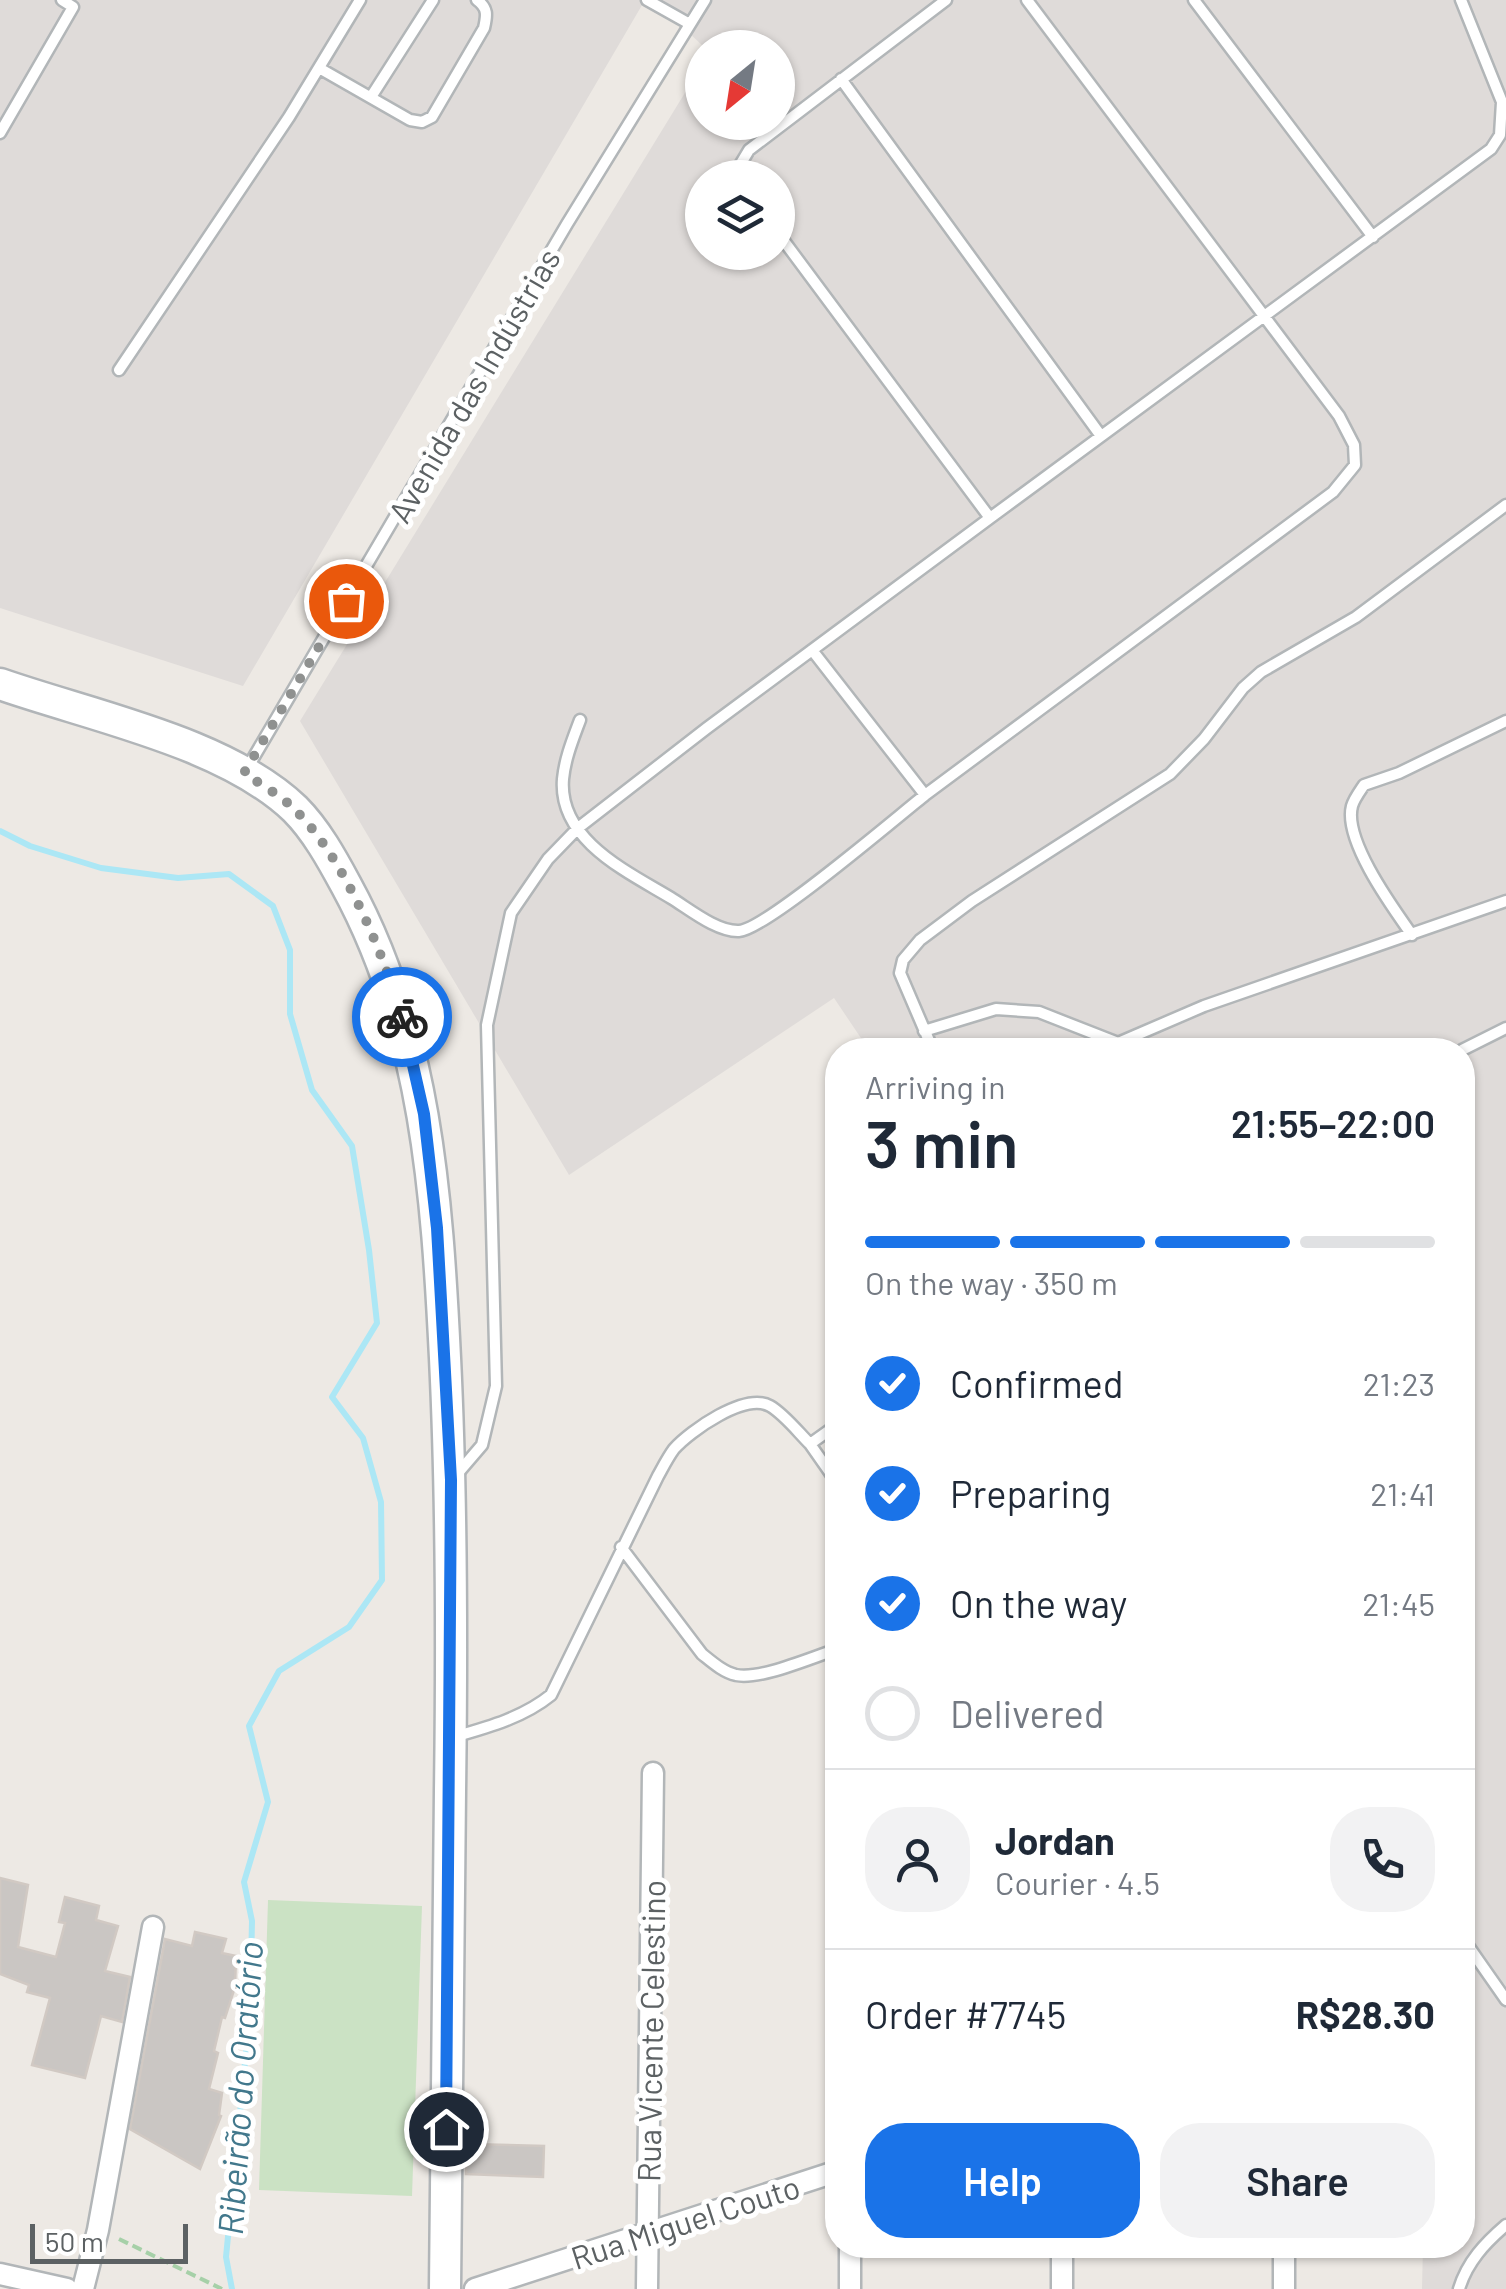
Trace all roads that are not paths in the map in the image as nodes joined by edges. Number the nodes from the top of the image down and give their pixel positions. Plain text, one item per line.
1 (62, 0) edge
2 (360, 0) edge
3 (433, 0) edge
4 (476, 0) edge
5 (647, 0) edge
6 (704, 0) edge
7 (946, 0) edge
8 (1027, 0) edge
9 (1194, 0) edge
10 (1461, 0) edge
11 (76, 4) edge
12 (688, 23) junction
13 (319, 68) junction
14 (841, 79) junction
15 (371, 97) junction
16 (0, 132) edge
17 (743, 160) edge
18 (1373, 237) junction
19 (795, 256) edge
20 (1265, 315) junction
21 (120, 370) dead end
22 (1101, 436) junction
23 (1506, 504) edge
24 (990, 518) junction
25 (812, 650) junction
26 (0, 684) edge
27 (580, 720) dead end
28 (1506, 721) edge
29 (244, 773) junction
30 (925, 795) junction
31 (578, 828) junction
32 (1506, 901) edge
33 (1412, 935) junction
34 (1506, 1028) edge
35 (924, 1030) junction
36 (928, 1038) edge
37 (1105, 1038) edge
38 (1130, 1038) edge
39 (1475, 1044) edge
40 (825, 1433) edge
41 (810, 1444) junction
42 (825, 1465) edge
43 (451, 1480) junction
44 (622, 1546) junction
45 (825, 1652) edge
46 (450, 1738) junction
47 (653, 1773) dead end
48 (153, 1926) dead end
49 (1475, 1956) edge
50 (1506, 2000) edge
51 (825, 2175) edge
52 (1506, 2225) edge
53 (647, 2232) junction
54 (1475, 2257) edge
55 (850, 2258) edge
56 (1062, 2258) edge
57 (1284, 2258) edge
58 (1474, 2258) edge
59 (0, 2274) edge
60 (67, 2289) edge
61 (83, 2289) edge
62 (444, 2289) edge
63 (475, 2289) edge
64 (647, 2289) edge
65 (850, 2289) edge
66 (1062, 2289) edge
67 (1284, 2289) edge
68 (1459, 2289) edge

1 - 11 lane
2 - 13 lane
3 - 15 lane
4 - 15 lane
5 - 12 lane
6 - 12 lane, Avenida das Indústrias
7 - 14 lane
8 - 20 lane
9 - 18 lane
10 - 18 lane
11 - 16 lane
12 - 29 lane, Avenida das Indústrias
13 - 15 lane
13 - 21 lane
14 - 17 lane
14 - 22 lane
18 - 20 lane
19 - 24 lane
20 - 22 lane
20 - 30 lane
22 - 24 lane
23 - 35 lane
24 - 25 lane
25 - 30 lane
25 - 31 lane
26 - 29 main road
27 - 31 lane
28 - 33 lane
29 - 43 main road
30 - 31 lane
31 - 43 lane
32 - 33 lane
33 - 38 lane
34 - 39 lane
35 - 36 lane
35 - 37 lane
40 - 41 lane
41 - 42 lane
41 - 44 lane
43 - 46 main road
44 - 45 lane
44 - 46 lane
46 - 62 main road
47 - 53 street, Rua Vicente Celestino
48 - 61 street
49 - 50 lane
51 - 53 street, Rua Miguel Couto
52 - 54 lane
53 - 63 street, Rua Miguel Couto
53 - 64 street, Rua Vicente Celestino
55 - 65 street
56 - 66 street
57 - 67 street
58 - 68 lane
59 - 60 street

